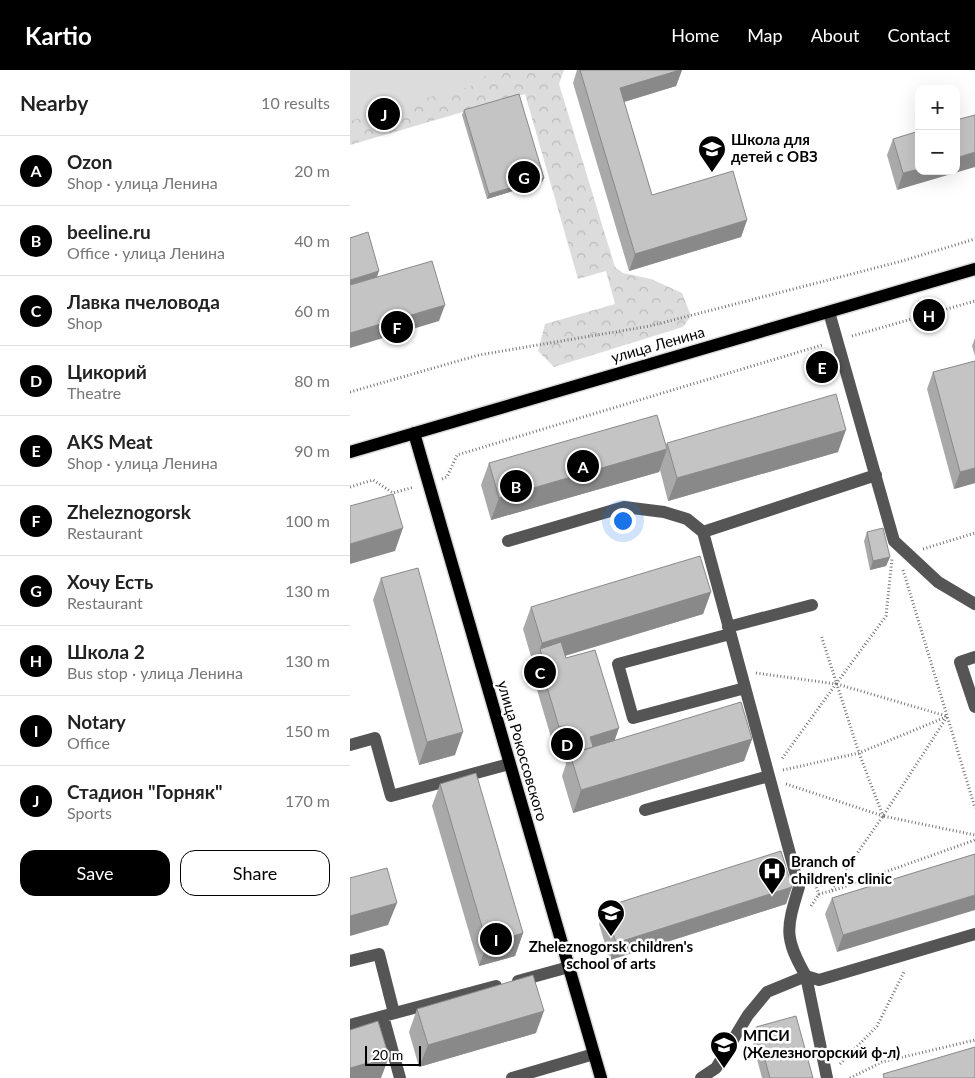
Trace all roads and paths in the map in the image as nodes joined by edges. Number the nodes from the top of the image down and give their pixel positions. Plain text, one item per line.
1 (975, 239) edge
2 (975, 269) edge
3 (975, 301) edge
4 (829, 312) junction
5 (836, 341) junction
6 (350, 392) edge
7 (414, 433) junction
8 (350, 452) edge
9 (876, 476) junction
10 (428, 484) junction
11 (350, 487) edge
12 (703, 532) junction
13 (975, 533) edge
14 (894, 540) junction
15 (508, 541) dead end
16 (908, 554) junction
17 (975, 604) edge
18 (812, 605) dead end
19 (729, 630) junction
20 (821, 635) dead end
21 (975, 657) edge
22 (749, 672) dead end
23 (836, 684) junction
24 (745, 688) junction
25 (975, 708) edge
26 (947, 716) junction
27 (350, 745) edge
28 (859, 752) junction
29 (509, 764) junction
30 (774, 771) junction
31 (782, 782) dead end
32 (975, 808) edge
33 (645, 810) dead end
34 (883, 816) junction
35 (975, 835) edge
36 (975, 840) edge
37 (815, 883) dead end
38 (831, 891) junction
39 (975, 934) edge
40 (914, 951) junction
41 (350, 961) edge
42 (569, 967) junction
43 (806, 976) junction
44 (388, 1015) junction
45 (350, 1025) edge
46 (975, 1040) edge
47 (594, 1054) junction
48 (400, 1078) edge
49 (512, 1078) edge
50 (601, 1078) edge
51 (701, 1078) edge
52 (827, 1078) edge
53 (850, 1078) edge

1 - 6 path
2 - 4 main road, улица Ленина
3 - 5 path
4 - 5 street
4 - 7 main road, улица Ленина
5 - 9 street
5 - 10 path
7 - 8 main road, улица Ленина
7 - 10 main road, улица Рокоссовского
9 - 12 street
9 - 14 street
10 - 11 path
10 - 29 main road, улица Рокоссовского
12 - 15 street
12 - 19 street
13 - 16 path
14 - 16 street
14 - 23 path
14 - 26 path
16 - 17 street
18 - 19 street
19 - 24 street
19 - 24 street
20 - 23 path
21 - 25 street
22 - 23 path
23 - 26 path
23 - 28 path
23 - 30 path
24 - 30 street
26 - 28 path
26 - 32 path
26 - 34 path
27 - 29 street
28 - 30 path
28 - 34 path
29 - 42 main road, улица Рокоссовского
30 - 33 street
30 - 43 street
31 - 34 path
34 - 35 path
34 - 38 path
36 - 38 path
37 - 38 path
39 - 40 street
40 - 43 street
40 - 52 path
41 - 44 street
42 - 44 street
42 - 47 main road, улица Рокоссовского
43 - 51 street
43 - 52 street
44 - 45 street
44 - 48 street
46 - 53 path
47 - 49 street
47 - 50 main road, улица Рокоссовского

